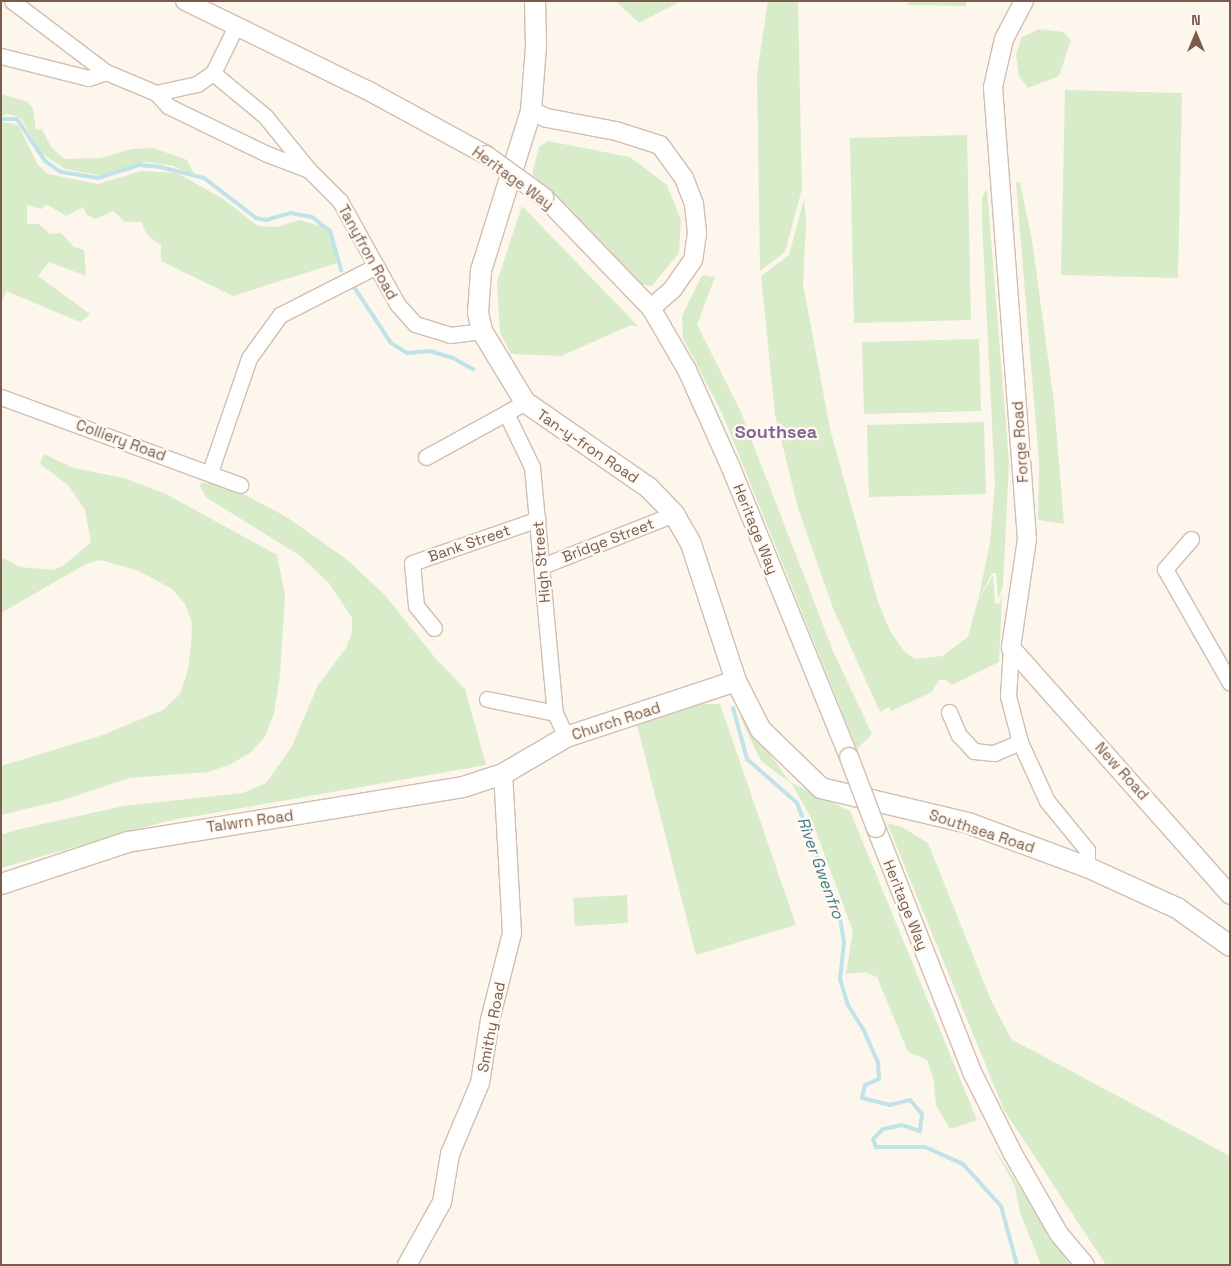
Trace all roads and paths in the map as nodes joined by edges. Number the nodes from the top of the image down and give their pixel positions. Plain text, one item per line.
1 (12, 1) edge
2 (184, 1) edge
3 (535, 1) edge
4 (1024, 1) edge
5 (236, 26) junction
6 (1, 56) edge
7 (106, 72) junction
8 (213, 73) junction
9 (156, 93) junction
10 (531, 111) junction
11 (309, 170) junction
12 (376, 266) junction
13 (651, 308) junction
14 (482, 331) junction
15 (1, 397) edge
16 (525, 402) junction
17 (506, 413) junction
18 (426, 457) dead end
19 (210, 472) junction
20 (240, 485) dead end
21 (674, 514) junction
22 (538, 519) junction
23 (1192, 539) dead end
24 (542, 566) junction
25 (434, 628) dead end
26 (1011, 648) junction
27 (736, 681) junction
28 (1230, 684) edge
29 (487, 699) dead end
30 (949, 712) dead end
31 (555, 713) junction
32 (566, 737) junction
33 (1020, 742) junction
34 (503, 774) junction
35 (1087, 867) junction
36 (1, 884) edge
37 (1230, 895) edge
38 (1230, 946) edge
39 (407, 1265) edge
40 (1086, 1265) edge

1 - 7 street, Tanyfron Road
2 - 5 street, Heritage Way
3 - 10 main road, Tan-y-fron Road
4 - 26 street, Forge Road
5 - 8 street
5 - 13 street, Heritage Way, bridge
6 - 7 street
7 - 9 street, Tanyfron Road
8 - 9 street
8 - 11 street
9 - 11 street, Tanyfron Road
10 - 13 street
10 - 14 main road, Tan-y-fron Road
11 - 12 street, Tanyfron Road
12 - 14 street, Tanyfron Road
12 - 19 street
13 - 40 street, Heritage Way, bridge
14 - 16 main road, Tan-y-fron Road
15 - 19 street, Colliery Road
16 - 17 street
16 - 21 main road, Tan-y-fron Road
17 - 18 street
17 - 22 street, High Street
19 - 20 street, Colliery Road
21 - 24 street, Bridge Street
21 - 27 main road, Tan-y-fron Road
22 - 24 street, High Street
22 - 25 street, Bank Street
23 - 28 street
24 - 31 street, High Street
26 - 33 street, Forge Road
26 - 37 street, New Road
27 - 32 main road, Church Road
27 - 35 main road, Southsea Road
29 - 31 street
30 - 33 street
31 - 32 street, High Street
32 - 34 main road, Church Road
33 - 35 street, Forge Road
34 - 36 main road, Talwrn Road
34 - 39 street, Smithy Road
35 - 38 main road, Southsea Road

